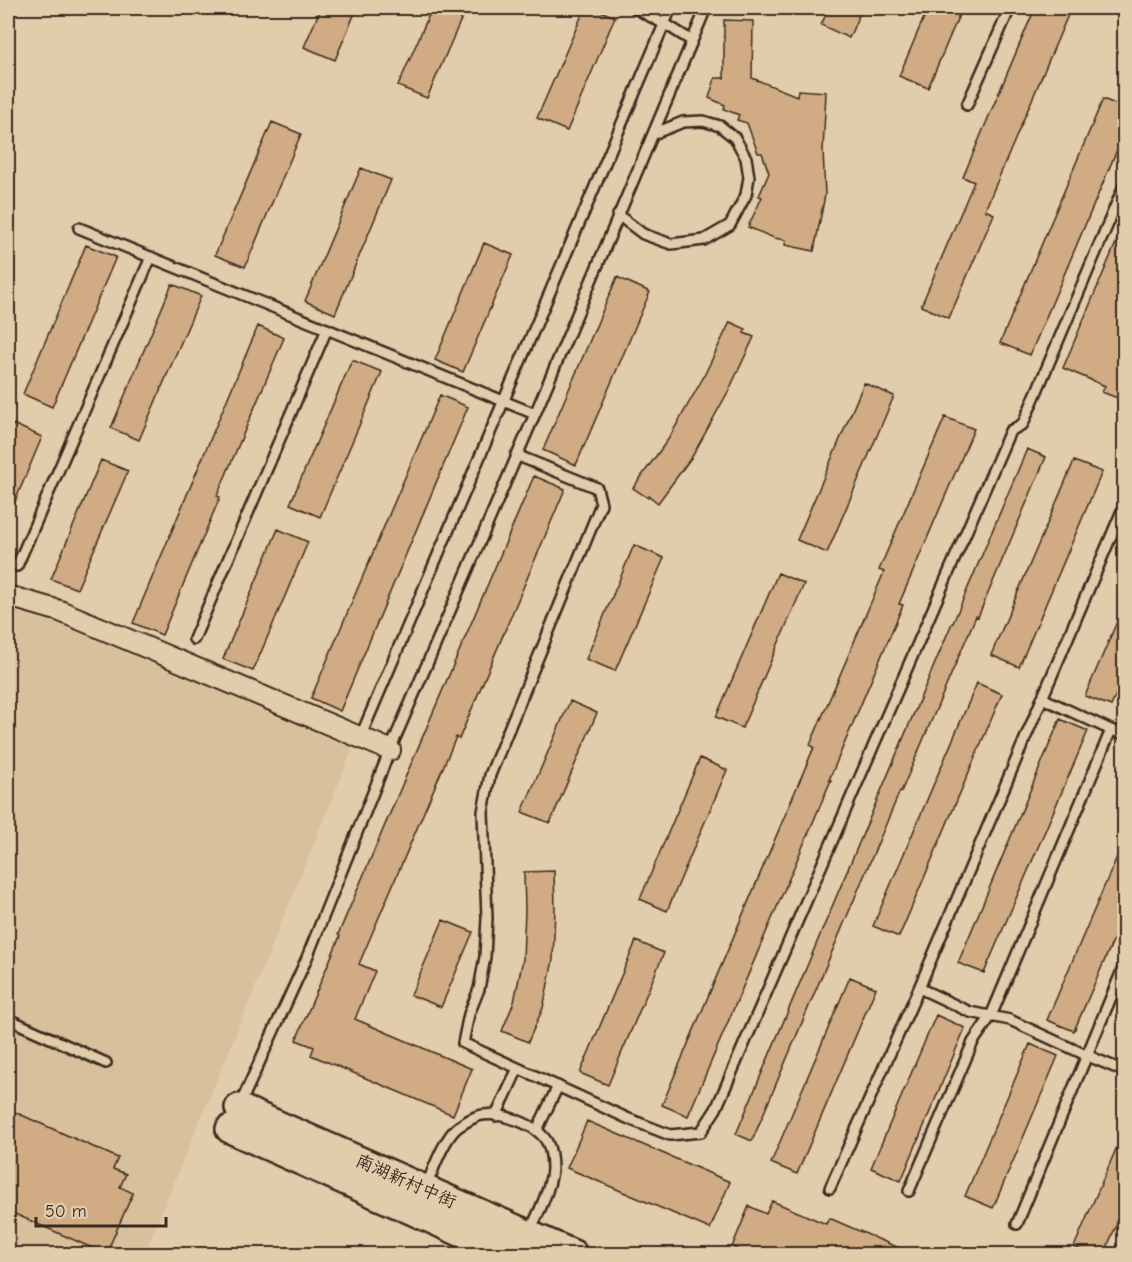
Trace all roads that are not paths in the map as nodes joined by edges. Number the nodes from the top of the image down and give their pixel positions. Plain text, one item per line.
1 (635, 8) edge
2 (671, 8) edge
3 (706, 8) edge
4 (1010, 8) edge
5 (664, 23) junction
6 (692, 41) junction
7 (967, 105) dead end
8 (653, 134) junction
9 (1125, 186) edge
10 (618, 215) junction
11 (79, 228) dead end
12 (151, 257) junction
13 (327, 329) junction
14 (503, 401) junction
15 (534, 414) junction
16 (516, 455) junction
17 (1125, 506) edge
18 (17, 566) dead end
19 (8, 596) edge
20 (194, 639) dead end
21 (1042, 698) junction
22 (1111, 730) junction
23 (1124, 733) edge
24 (360, 738) junction
25 (390, 750) junction
26 (1125, 966) edge
27 (919, 988) junction
28 (991, 1016) junction
29 (8, 1019) edge
30 (1086, 1055) junction
31 (106, 1063) dead end
32 (518, 1068) junction
33 (1125, 1071) edge
34 (558, 1086) junction
35 (496, 1116) junction
36 (234, 1119) joint
37 (537, 1130) junction
38 (830, 1188) dead end
39 (909, 1191) dead end
40 (420, 1200) junction
41 (1017, 1224) dead end
42 (523, 1245) edge
43 (495, 1252) edge
44 (573, 1254) edge

1 - 5 lane
2 - 5 lane
3 - 6 lane
4 - 7 lane
5 - 6 lane
5 - 14 lane
6 - 8 lane
8 - 10 lane
8 - 10 lane
9 - 34 lane
10 - 15 lane
11 - 12 lane
12 - 13 lane
12 - 18 lane
13 - 14 lane
13 - 20 lane
14 - 15 lane
14 - 24 lane
15 - 16 lane
16 - 25 lane
16 - 32 lane
17 - 21 lane
19 - 24 street
21 - 22 lane
21 - 27 lane
22 - 23 lane
22 - 28 lane
24 - 25 street
25 - 36 lane
26 - 30 lane
27 - 28 lane
27 - 38 lane
28 - 30 lane
28 - 39 lane
29 - 31 lane
30 - 33 lane
30 - 41 lane
32 - 34 lane
32 - 35 lane
34 - 37 lane
35 - 37 lane
35 - 40 lane
36 - 40 street, 南湖新村中街
37 - 42 lane
40 - 42 street, 南湖新村中街
40 - 43 street, 南湖新村中街
42 - 44 street, 南湖新村中街

